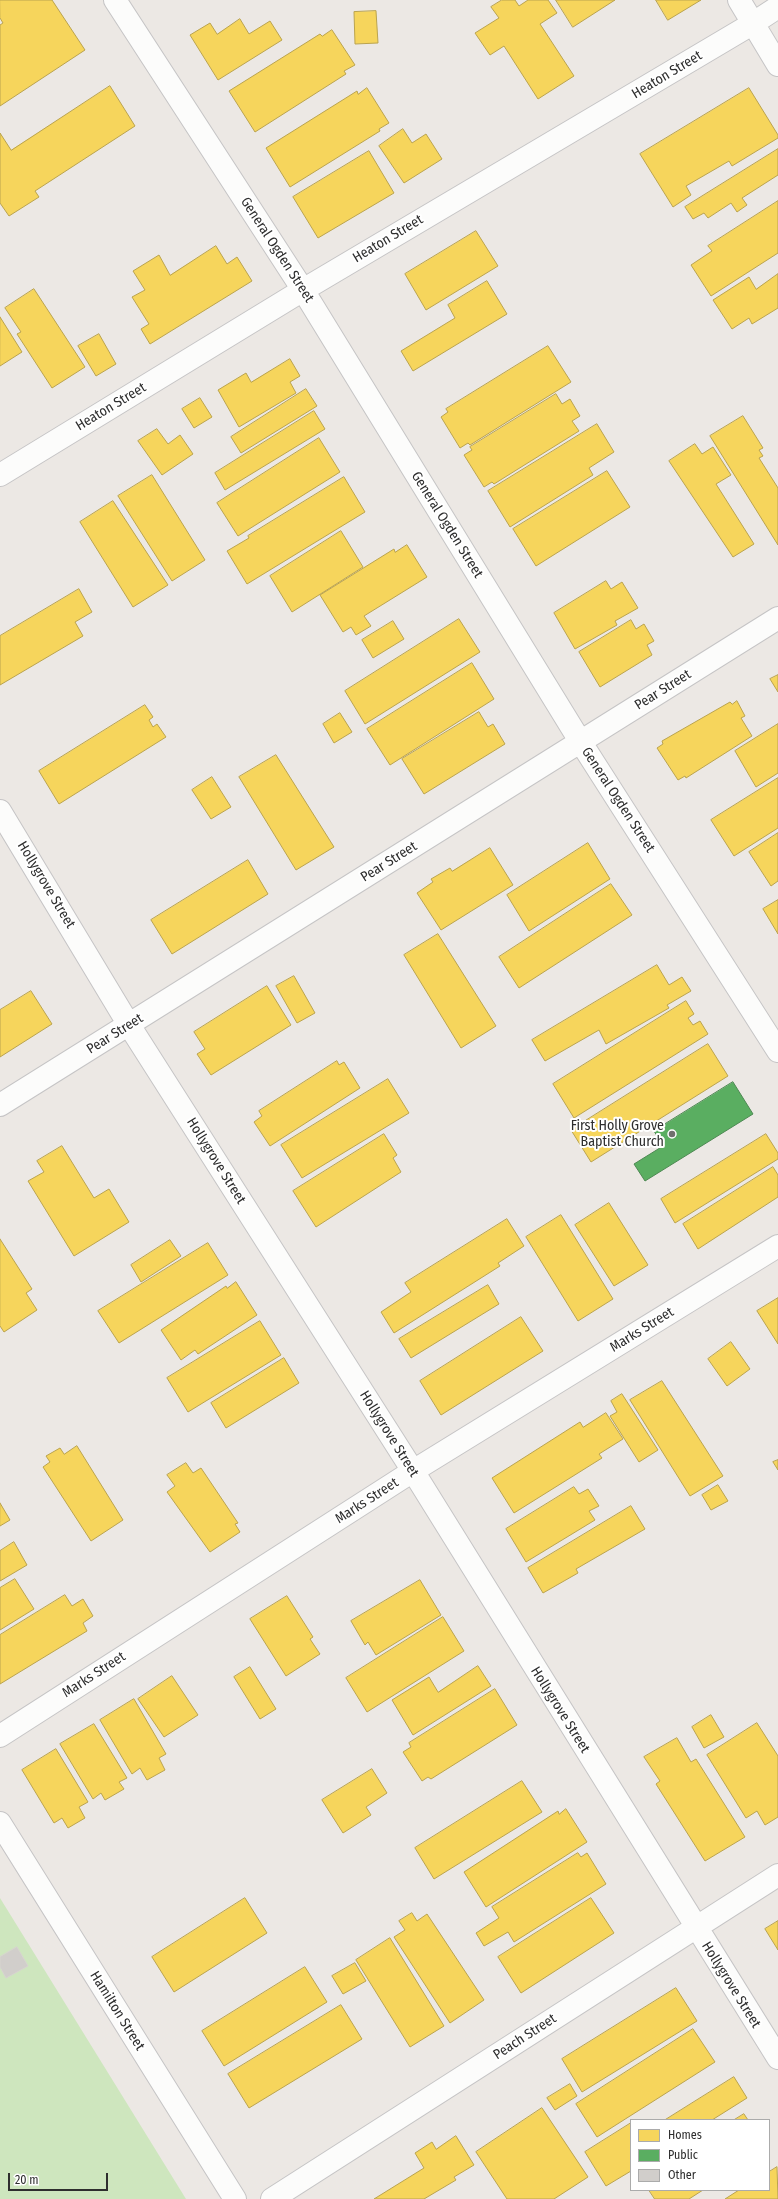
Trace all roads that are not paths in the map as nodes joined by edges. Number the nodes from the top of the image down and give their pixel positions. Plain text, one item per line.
1 (116, 0) edge
2 (739, 0) edge
3 (778, 7) edge
4 (752, 24) junction
5 (778, 65) edge
6 (303, 290) junction
7 (0, 475) edge
8 (778, 618) edge
9 (580, 741) junction
10 (0, 811) edge
11 (129, 1025) junction
12 (778, 1051) edge
13 (0, 1105) edge
14 (778, 1246) edge
15 (413, 1472) junction
16 (0, 1736) edge
17 (0, 1823) edge
18 (778, 1875) edge
19 (695, 1928) junction
20 (778, 2058) edge
21 (235, 2199) edge
22 (272, 2199) edge

1 - 6 street, General Ogden Street
2 - 4 street
3 - 4 street, Heaton Street
4 - 5 street
4 - 6 street, Heaton Street
6 - 7 street, Heaton Street
6 - 9 street, General Ogden Street
8 - 9 street, Pear Street
9 - 11 street, Pear Street
9 - 12 street, General Ogden Street
10 - 11 street, Hollygrove Street
11 - 13 street, Pear Street
11 - 15 street, Hollygrove Street
14 - 15 street, Marks Street
15 - 16 street, Marks Street
15 - 19 street, Hollygrove Street
17 - 21 street, Hamilton Street
18 - 19 street, Peach Street
19 - 20 street, Hollygrove Street
19 - 22 street, Peach Street

